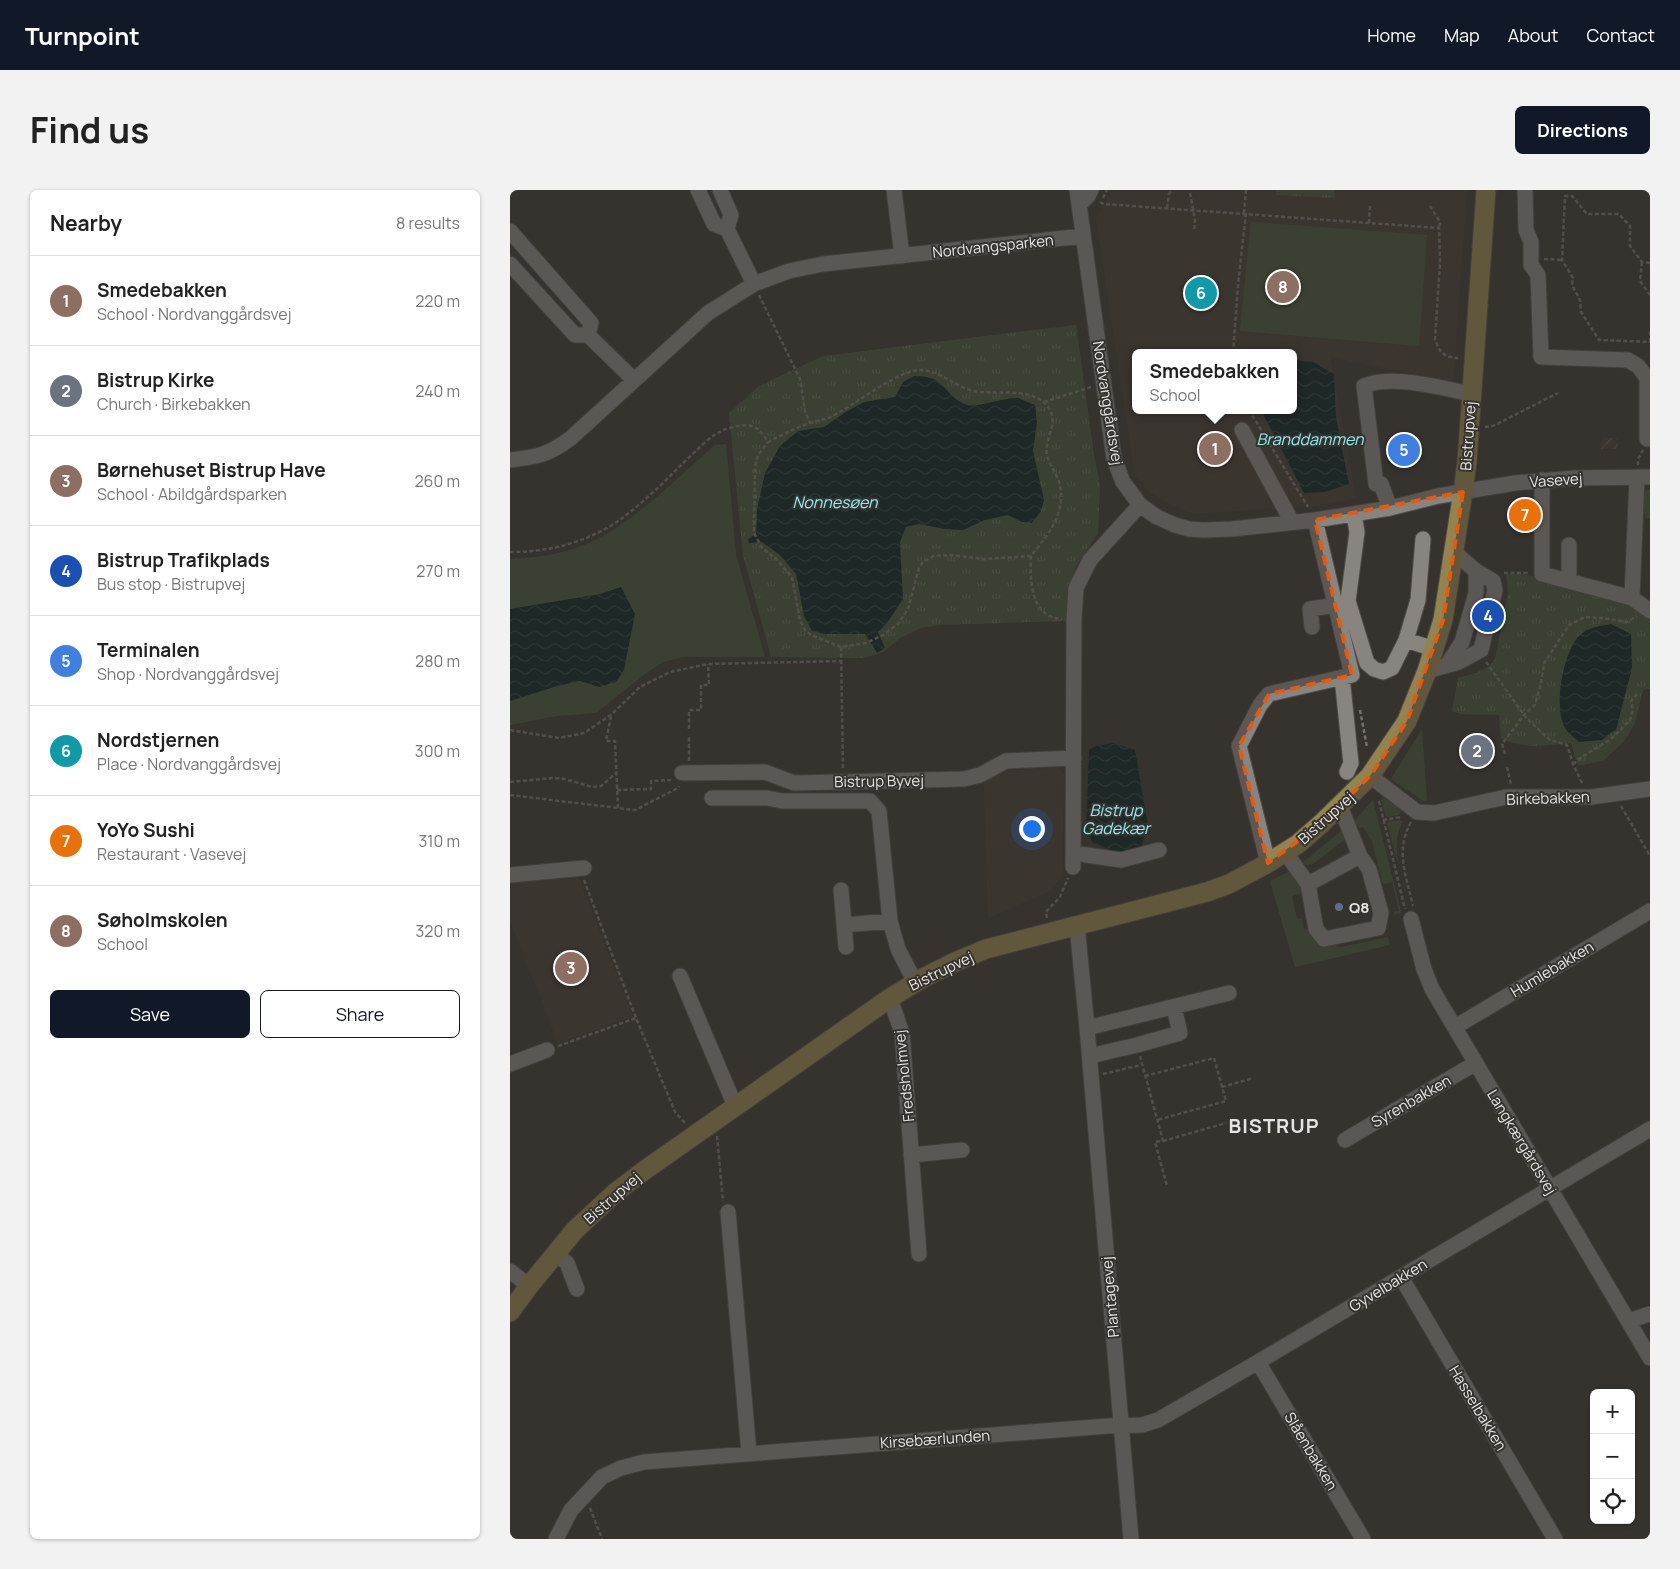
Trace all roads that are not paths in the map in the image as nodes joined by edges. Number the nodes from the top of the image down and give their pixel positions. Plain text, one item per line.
1 (698, 190) edge
2 (720, 190) edge
3 (894, 190) edge
4 (1486, 190) edge
5 (1525, 190) edge
6 (1089, 198) edge
7 (728, 229) junction
8 (510, 231) edge
9 (1083, 236) junction
10 (902, 256) junction
11 (510, 264) edge
12 (754, 284) junction
13 (588, 335) junction
14 (634, 380) junction
15 (1471, 394) junction
16 (1242, 430) dead end
17 (1645, 446) road end
18 (510, 460) edge
19 (1644, 477) edge
20 (1542, 480) junction
21 (1463, 492) junction
22 (1140, 505) junction
23 (1390, 508) junction
24 (1354, 514) junction
25 (1316, 520) junction
26 (1292, 522) junction
27 (1423, 539) dead end
28 (1569, 545) dead end
29 (1454, 552) junction
30 (1476, 571) junction
31 (1569, 581) junction
32 (1632, 598) junction
33 (1336, 605) junction
34 (1650, 611) edge
35 (1312, 627) dead end
36 (1406, 640) junction
37 (1434, 649) junction
38 (1447, 665) junction
39 (1427, 671) junction
40 (1347, 676) junction
41 (1074, 758) junction
42 (1347, 772) dead end
43 (684, 775) road end
44 (1370, 776) junction
45 (1650, 789) edge
46 (712, 798) dead end
47 (1340, 806) junction
48 (1159, 850) dead end
49 (1285, 852) junction
50 (1360, 856) junction
51 (1268, 863) junction
52 (510, 875) edge
53 (584, 875) road end
54 (1308, 884) junction
55 (841, 890) dead end
56 (1650, 911) edge
57 (1411, 919) road end
58 (890, 921) junction
59 (844, 925) junction
60 (1077, 925) junction
61 (846, 947) dead end
62 (680, 976) dead end
63 (915, 982) junction
64 (1229, 992) dead end
65 (890, 998) junction
66 (1174, 1007) junction
67 (1455, 1027) junction
68 (1087, 1028) junction
69 (547, 1050) road end
70 (1090, 1056) junction
71 (1476, 1063) junction
72 (510, 1064) edge
73 (735, 1106) junction
74 (1650, 1129) edge
75 (1345, 1140) dead end
76 (962, 1150) dead end
77 (911, 1155) junction
78 (1550, 1188) junction
79 (728, 1212) road end
80 (555, 1253) junction
81 (919, 1254) dead end
82 (510, 1271) edge
83 (1401, 1277) junction
84 (529, 1286) junction
85 (577, 1289) dead end
86 (510, 1312) edge
87 (1650, 1314) edge
88 (1628, 1321) junction
89 (1650, 1358) edge
90 (1258, 1362) junction
91 (1121, 1426) junction
92 (749, 1453) junction
93 (556, 1539) edge
94 (1131, 1539) edge
95 (1363, 1539) edge
96 (1555, 1539) edge

1 - 7 street
2 - 7 street
3 - 10 street
4 - 15 main road, Bistrupvej
5 - 17 street
6 - 9 street, Nordvanggårdsvej
7 - 12 street
8 - 13 street
9 - 10 street, Nordvangsparken
9 - 22 street, Nordvanggårdsvej
10 - 12 street, Nordvangsparken
11 - 13 street
12 - 14 street, Nordvangsparken
13 - 14 street
14 - 18 street, Nordvangsparken
15 - 21 main road, Bistrupvej
15 - 23 street
16 - 26 street
19 - 20 street, Vasevej
19 - 32 street
20 - 21 street, Vasevej
20 - 31 street
21 - 23 street, Nordvanggårdsvej
21 - 29 main road, Bistrupvej
22 - 26 street, Nordvanggårdsvej
22 - 41 street
23 - 24 street, Nordvanggårdsvej
24 - 25 street, Nordvanggårdsvej
24 - 36 street
25 - 26 street, Nordvanggårdsvej
25 - 33 street
27 - 36 street
28 - 31 street
29 - 30 street
29 - 37 main road, Bistrupvej
30 - 38 street
30 - 38 street
31 - 32 street
32 - 34 street
33 - 35 street
33 - 40 street
36 - 37 street
37 - 39 main road, Bistrupvej
38 - 39 street
39 - 44 main road, Bistrupvej
40 - 42 street
40 - 51 street
41 - 43 street, Bistrup Byvej
41 - 48 street
44 - 45 street, Birkebakken
44 - 47 main road, Bistrupvej
46 - 58 street
47 - 49 main road, Bistrupvej
47 - 50 street
49 - 51 main road, Bistrupvej
49 - 54 street
50 - 54 street
50 - 54 street
51 - 60 main road, Bistrupvej
52 - 53 street
55 - 59 street
56 - 67 street, Humlebakken
57 - 67 street, Langkærgårdsvej
58 - 59 street
58 - 63 street
59 - 61 street
60 - 63 main road, Bistrupvej
60 - 68 street, Plantagevej
62 - 73 street
63 - 65 main road, Bistrupvej
64 - 66 street
65 - 73 main road, Bistrupvej
65 - 77 street, Fredsholmvej
66 - 68 street
66 - 70 street
67 - 71 street, Langkærgårdsvej
68 - 70 street, Plantagevej
69 - 72 street
70 - 91 street, Plantagevej
71 - 75 street, Syrenbakken
71 - 78 street, Langkærgårdsvej
73 - 80 main road, Bistrupvej
74 - 78 street, Gyvelbakken
76 - 77 street
77 - 81 street, Fredsholmvej
78 - 83 street, Gyvelbakken
78 - 88 street, Langkærgårdsvej
79 - 92 street
80 - 84 main road, Bistrupvej
80 - 85 street
82 - 84 street
83 - 90 street, Gyvelbakken
83 - 96 street, Hasselbakken
84 - 86 main road, Bistrupvej
87 - 88 street
88 - 89 street, Langkærgårdsvej
90 - 91 street, Gyvelbakken
90 - 95 street, Slåenbakken
91 - 92 street, Kirsebærlunden
91 - 94 street, Plantagevej
92 - 93 street, Kirsebærlunden

